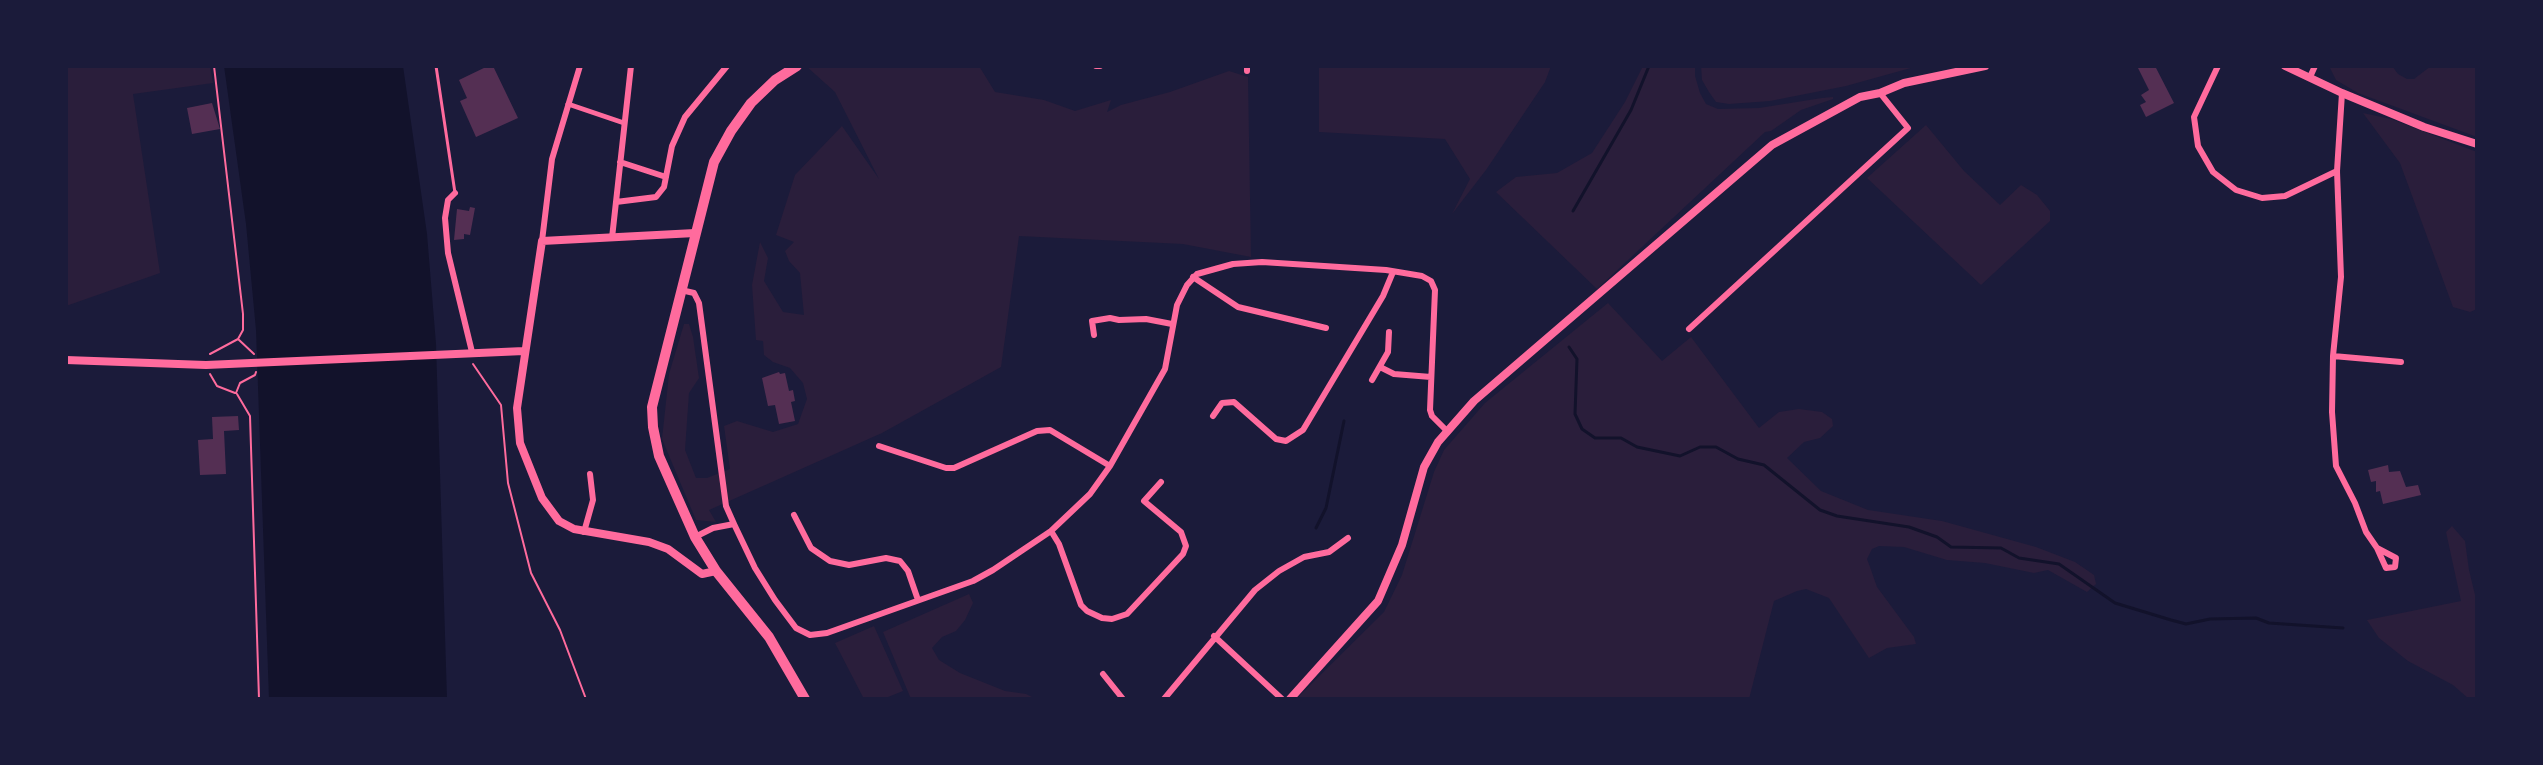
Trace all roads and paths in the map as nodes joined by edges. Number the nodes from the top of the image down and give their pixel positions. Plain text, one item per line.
1 (214, 66) edge
2 (436, 66) edge
3 (580, 66) edge
4 (631, 66) edge
5 (727, 66) edge
6 (797, 66) edge
7 (1985, 66) edge
8 (2218, 66) edge
9 (2285, 66) edge
10 (2315, 66) edge
11 (2310, 77) junction
12 (1880, 93) junction
13 (2342, 93) junction
14 (568, 104) junction
15 (624, 123) junction
16 (2477, 144) edge
17 (620, 162) junction
18 (2337, 171) junction
19 (666, 177) junction
20 (455, 193) joint
21 (616, 202) junction
22 (695, 233) junction
23 (612, 238) junction
24 (542, 241) junction
25 (1393, 272) junction
26 (1193, 277) junction
27 (681, 290) junction
28 (1172, 324) junction
29 (1326, 328) dead end
30 (1689, 329) dead end
31 (1389, 332) dead end
32 (1094, 335) dead end
33 (238, 339) junction
34 (524, 351) junction
35 (472, 352) junction
36 (2333, 356) junction
37 (255, 358) dead end
38 (66, 360) edge
39 (2401, 362) dead end
40 (206, 365) junction
41 (1380, 367) junction
42 (256, 373) dead end
43 (1431, 377) junction
44 (1372, 380) dead end
45 (236, 393) junction
46 (1213, 416) dead end
47 (1447, 431) junction
48 (879, 446) dead end
49 (1110, 466) junction
50 (590, 474) dead end
51 (1161, 482) dead end
52 (794, 515) dead end
53 (734, 524) junction
54 (1051, 531) junction
55 (584, 532) junction
56 (695, 537) junction
57 (1348, 538) dead end
58 (2377, 548) dead end
59 (716, 571) junction
60 (918, 600) junction
61 (1214, 636) junction
62 (1103, 674) dead end
63 (259, 699) edge
64 (586, 699) edge
65 (805, 699) edge
66 (1123, 699) edge
67 (1164, 699) edge
68 (1282, 699) edge
69 (1290, 699) edge

1 - 33 path
2 - 20 lane
3 - 14 street
4 - 15 street
5 - 19 street
6 - 22 main road
7 - 12 street
8 - 18 street
9 - 11 street
10 - 11 street
11 - 13 street
12 - 30 street
12 - 47 street
13 - 16 street
13 - 18 street
14 - 15 street
14 - 24 street
15 - 17 street
17 - 19 street
17 - 21 street
18 - 36 street
19 - 21 street
20 - 35 street
21 - 23 street
22 - 23 street
22 - 27 main road
23 - 24 street
24 - 34 street
25 - 26 street
25 - 43 street
25 - 46 street
26 - 28 street
26 - 29 street
27 - 53 street
27 - 56 main road
28 - 32 street
28 - 49 street
31 - 41 street
33 - 37 path
33 - 40 path
34 - 35 street
34 - 55 street
35 - 40 street
35 - 64 path
36 - 39 street
36 - 58 street
38 - 40 street
40 - 45 path
41 - 43 street
41 - 44 street
42 - 45 path
43 - 47 street
45 - 63 path
47 - 69 street
48 - 49 street
49 - 54 street
50 - 55 street
51 - 54 street
52 - 60 street
53 - 56 street
53 - 60 street
54 - 60 street
55 - 59 street
56 - 59 main road
57 - 61 street
59 - 65 main road
61 - 67 street
61 - 68 street
62 - 66 street

